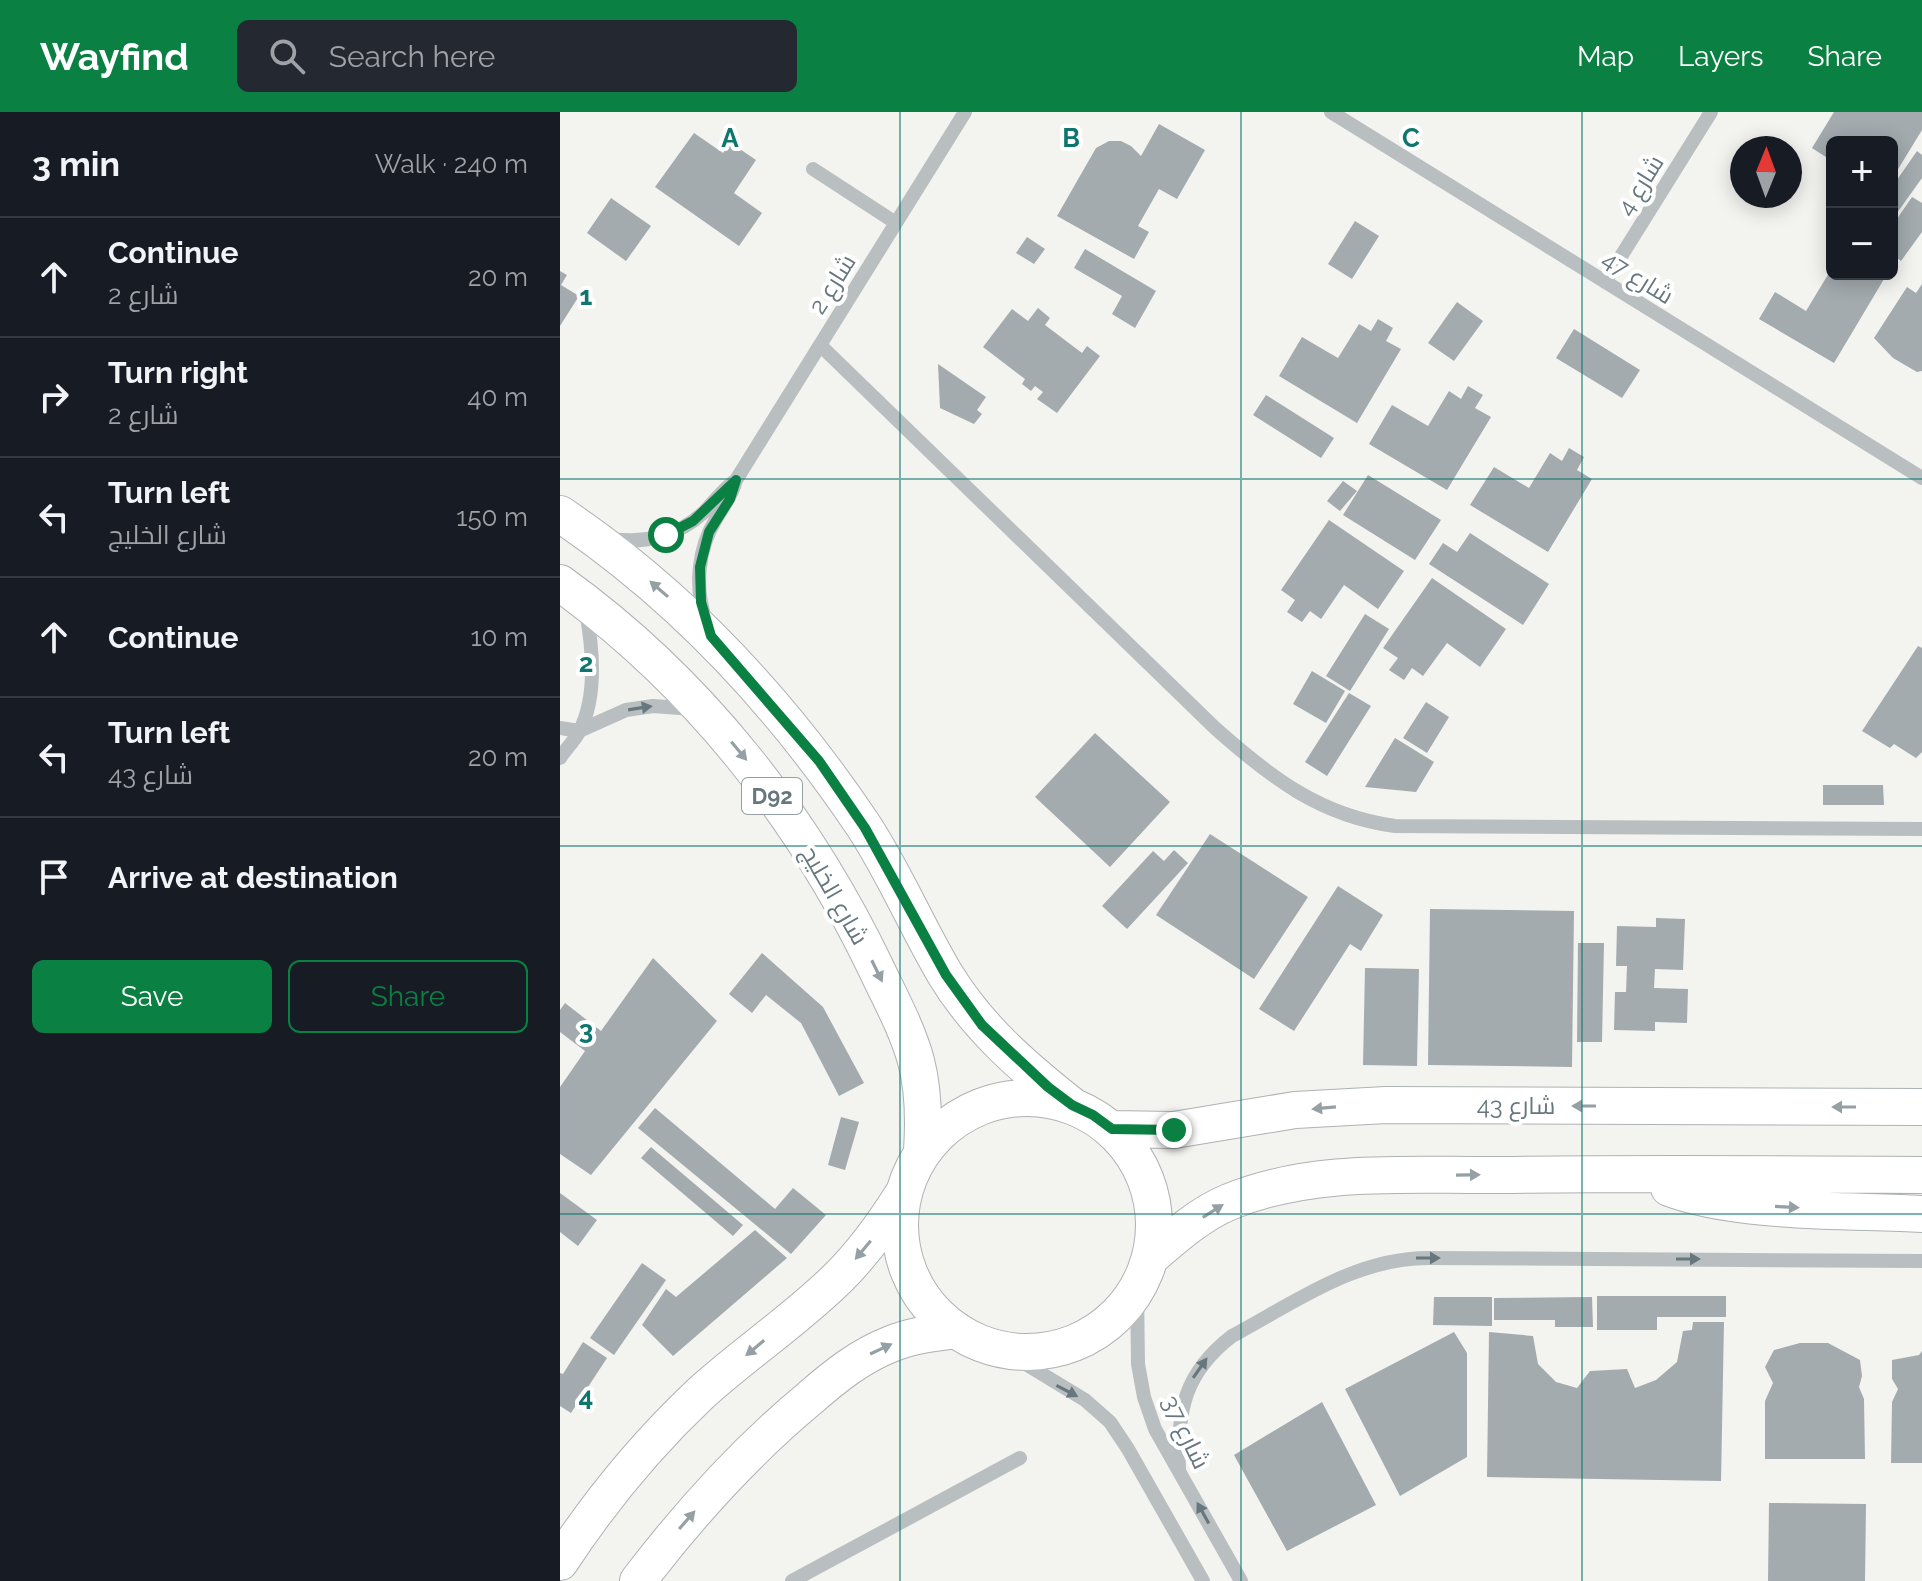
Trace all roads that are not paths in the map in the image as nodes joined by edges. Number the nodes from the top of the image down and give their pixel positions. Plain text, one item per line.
1 (965, 112) edge
2 (1331, 112) edge
3 (1711, 112) edge
4 (813, 169) dead end
5 (896, 223) junction
6 (1605, 282) junction
7 (820, 345) junction
8 (1922, 478) edge
9 (736, 480) junction
10 (575, 523) edge
11 (572, 592) edge
12 (711, 636) junction
13 (705, 711) junction
14 (560, 728) edge
15 (579, 731) junction
16 (560, 758) edge
17 (1922, 829) edge
18 (1072, 1105) junction
19 (1922, 1107) edge
20 (1112, 1129) junction
21 (922, 1151) junction
22 (1630, 1173) junction
23 (1922, 1175) edge
24 (903, 1194) junction
25 (1922, 1214) edge
26 (1151, 1257) junction
27 (1922, 1261) edge
28 (1137, 1290) junction
29 (956, 1330) junction
30 (1001, 1349) junction
31 (1020, 1458) dead end
32 (1179, 1469) junction
33 (560, 1562) edge
34 (638, 1581) edge
35 (792, 1581) edge
36 (1203, 1581) edge
37 (1241, 1581) edge

1 - 5 street, شارع 2
2 - 6 street, شارع 47
3 - 6 street, شارع 4
4 - 5 street
5 - 7 street, شارع 2
6 - 8 street, شارع 47
7 - 9 street, شارع 2
7 - 17 street
9 - 10 street, شارع 2
9 - 12 street, شارع 2
12 -> 10 main road, D92
11 - 13 main road, شارع الخليج / D92
11 - 15 street
12 - 18 main road, D92
15 -> 13 street
13 -> 21 main road, شارع الخليج / D92
14 - 15 street
15 - 16 street
18 - 20 main road
18 - 21 main road
19 -> 20 main road, شارع 43
20 - 26 main road
21 - 24 main road
22 - 23 main road
22 -> 25 main road
26 -> 22 main road
24 - 29 main road
24 -> 33 main road
26 - 28 main road
32 -> 27 street
28 - 30 main road
28 - 32 street, شارع 37
29 - 30 main road
34 -> 29 main road
30 -> 36 street
31 - 35 street
37 -> 32 street, شارع 37

